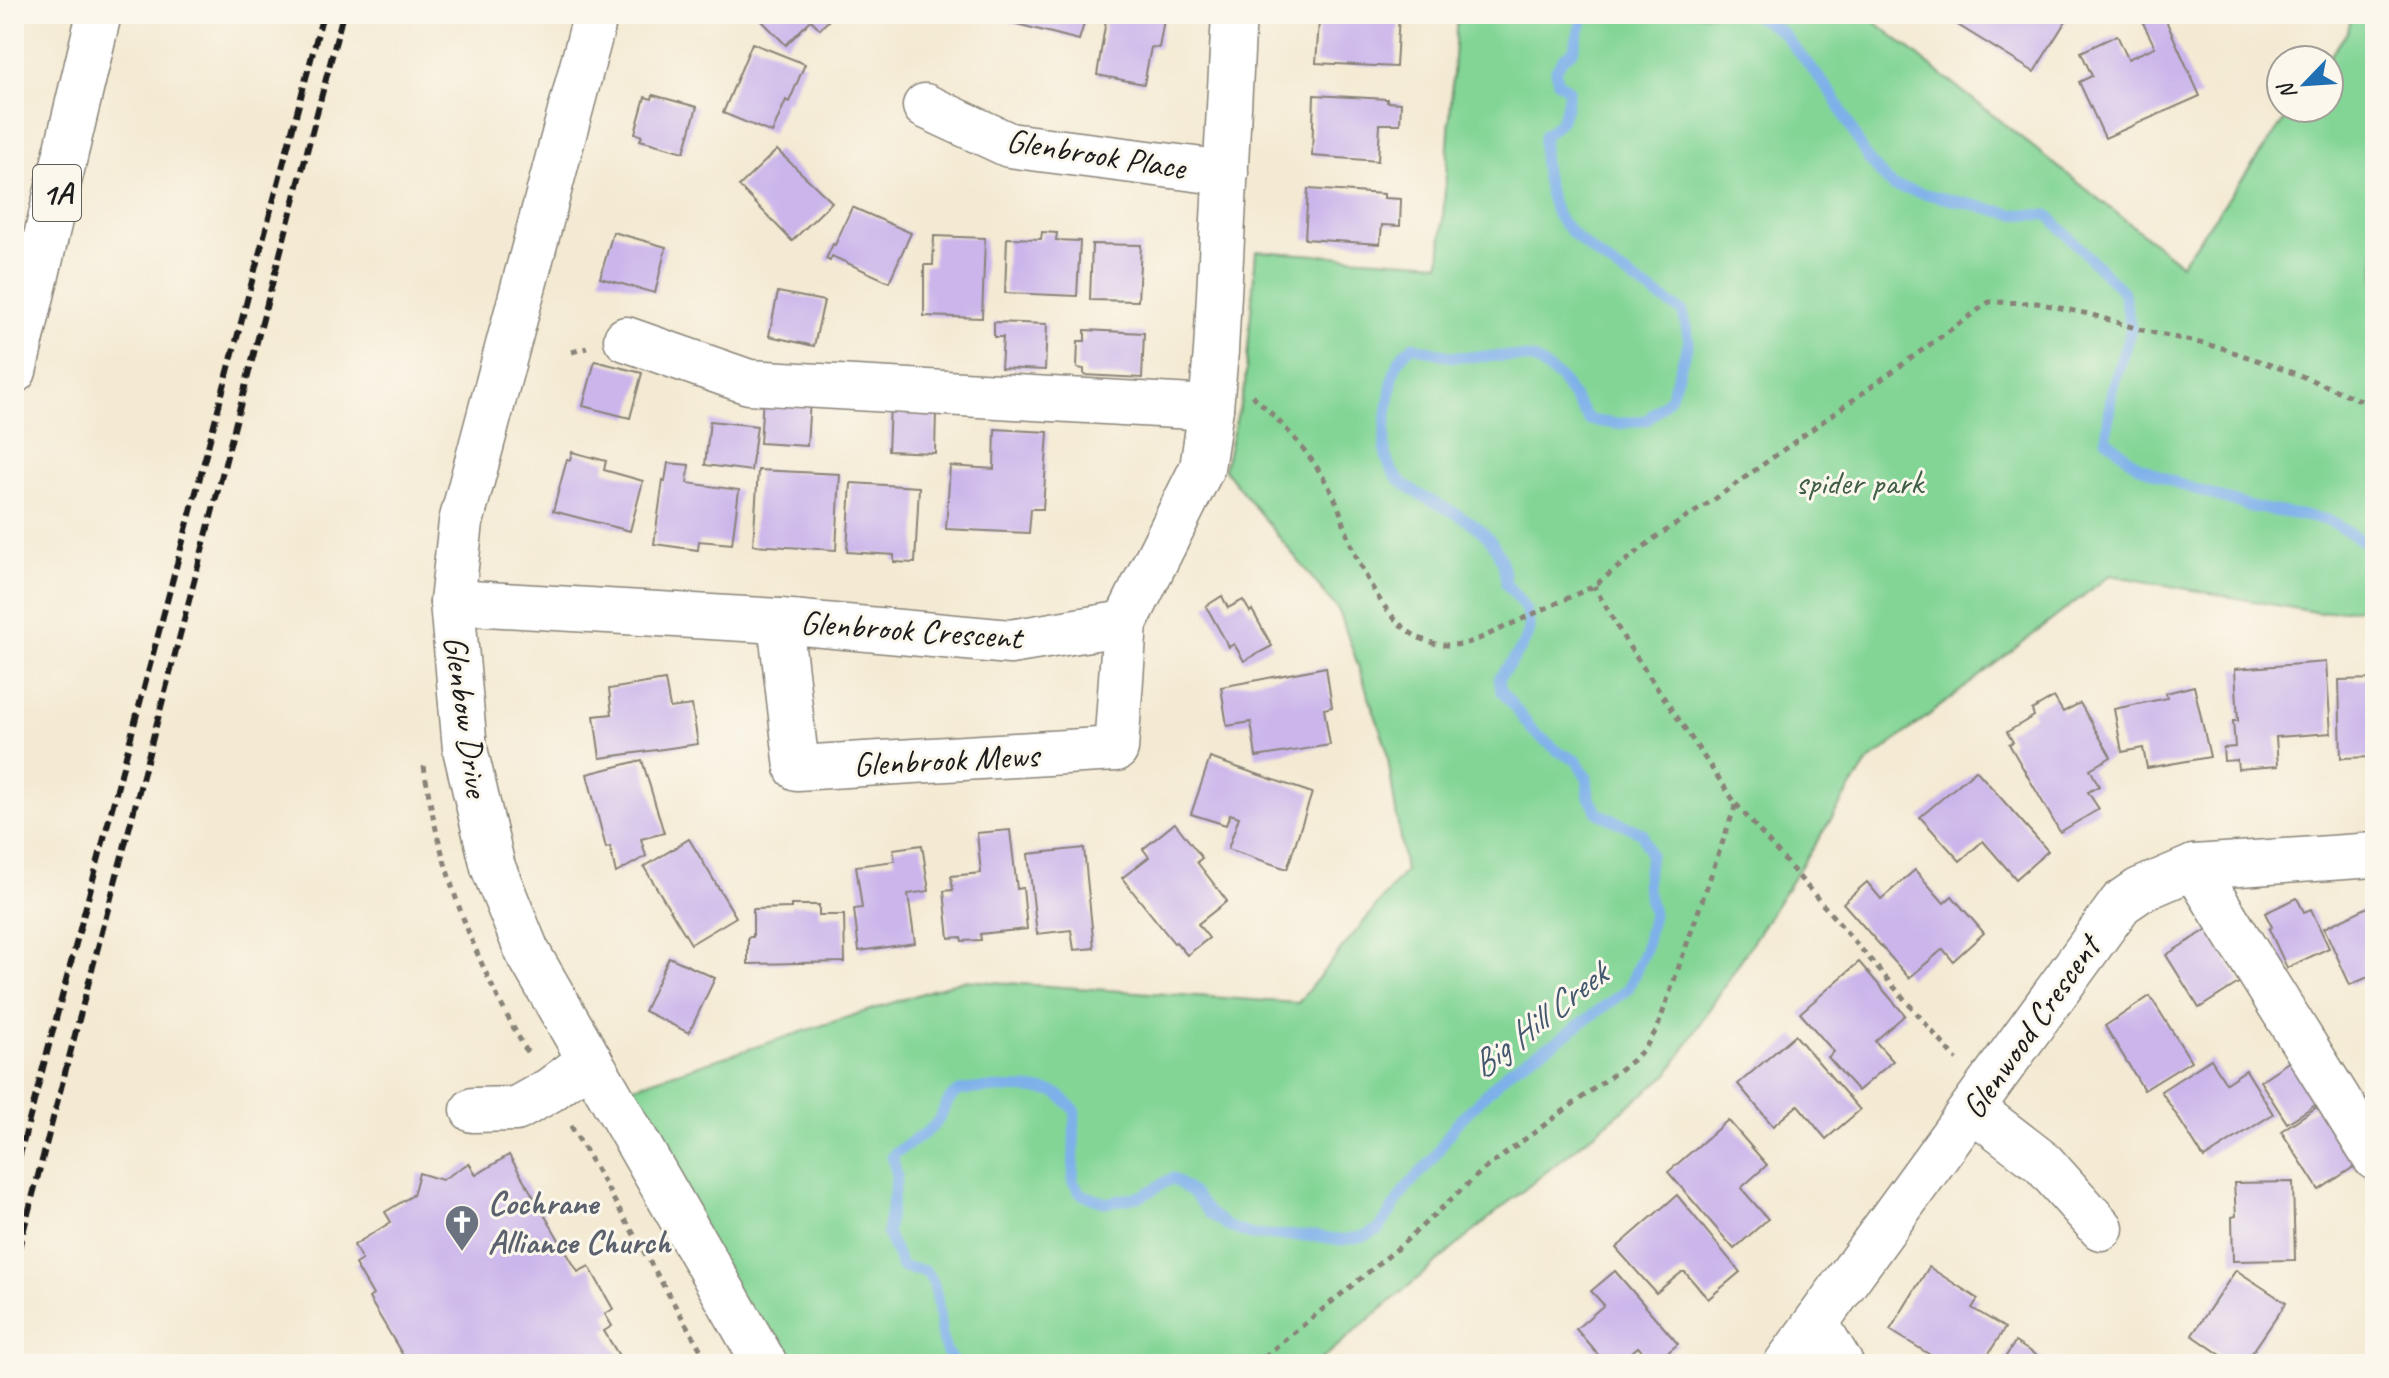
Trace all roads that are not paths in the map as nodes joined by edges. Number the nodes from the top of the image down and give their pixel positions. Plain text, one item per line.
1 (99, 14) edge
2 (596, 14) edge
3 (1234, 14) edge
4 (925, 106) dead end
5 (1226, 173) junction
6 (626, 339) dead end
7 (14, 371) edge
8 (1227, 397) junction
9 (452, 602) junction
10 (780, 621) junction
11 (1125, 623) junction
12 (2375, 855) edge
13 (2194, 867) junction
14 (590, 1060) junction
15 (1973, 1109) junction
16 (473, 1110) dead end
17 (2375, 1158) edge
18 (2101, 1228) dead end
19 (1816, 1323) junction
20 (765, 1364) edge
21 (1786, 1364) edge
22 (1841, 1364) edge

1 - 7 street, 1A
2 - 9 street, Glenbow Drive
3 - 5 street
4 - 5 street, Glenbrook Place
5 - 8 street
6 - 8 street
8 - 11 street
9 - 10 street, Glenbrook Crescent
9 - 14 street, Glenbow Drive
10 - 11 street, Glenbrook Crescent
10 - 11 street, Glenbrook Mews
12 - 13 street, Glenwood Crescent
13 - 15 street, Glenwood Crescent
13 - 17 street
14 - 16 street
14 - 20 street, Glenbow Drive
15 - 18 street
15 - 19 street, Glenwood Crescent
19 - 21 street, Glenwood Crescent
19 - 22 street

